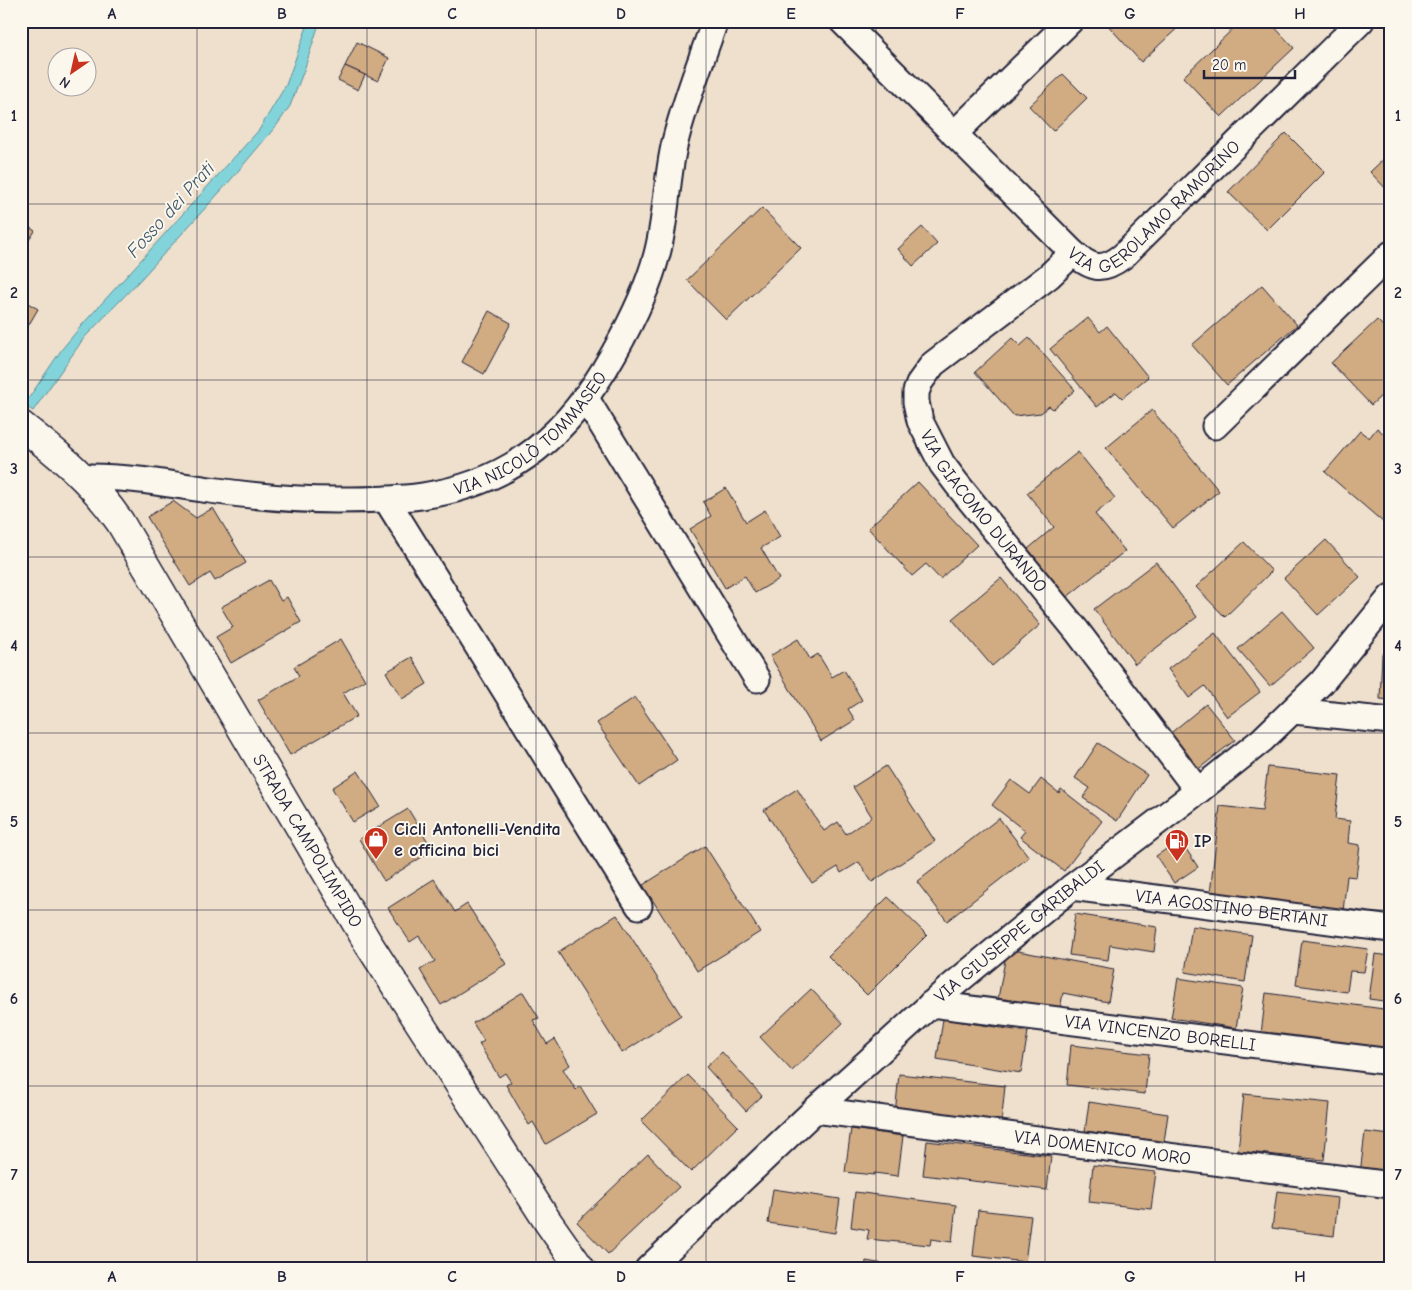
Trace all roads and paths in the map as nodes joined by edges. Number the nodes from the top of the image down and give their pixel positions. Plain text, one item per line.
1 (715, 21) edge
2 (842, 21) edge
3 (1070, 21) edge
4 (1362, 21) edge
5 (954, 134) junction
6 (1073, 253) junction
7 (1391, 254) edge
8 (585, 397) junction
9 (21, 425) edge
10 (1215, 426) dead end
11 (84, 477) junction
12 (386, 499) junction
13 (1391, 596) edge
14 (757, 679) dead end
15 (1294, 711) junction
16 (1391, 721) edge
17 (1198, 791) junction
18 (1072, 887) junction
19 (639, 906) dead end
20 (1391, 929) edge
21 (931, 1004) junction
22 (1391, 1062) edge
23 (815, 1110) junction
24 (1391, 1185) edge
25 (581, 1269) edge
26 (648, 1269) edge

1 - 8 street, VIA NICOLÒ TOMMASEO
2 - 5 street, VIA GEROLAMO RAMORINO
3 - 5 street
4 - 6 street, VIA GEROLAMO RAMORINO
5 - 6 street, VIA GEROLAMO RAMORINO
6 - 17 street, VIA GIACOMO DURANDO
7 - 10 street
8 - 12 street, VIA NICOLÒ TOMMASEO
8 - 14 street
9 - 11 street, STRADA CAMPOLIMPIDO
11 - 12 street, VIA NICOLÒ TOMMASEO
11 - 25 street, STRADA CAMPOLIMPIDO
12 - 19 street
13 - 15 street, VIA GIUSEPPE GARIBALDI
15 - 16 street
15 - 17 street, VIA GIUSEPPE GARIBALDI
17 - 18 street, VIA GIUSEPPE GARIBALDI
18 - 20 street, VIA AGOSTINO BERTANI
18 - 21 street, VIA GIUSEPPE GARIBALDI
21 - 22 street, VIA VINCENZO BORELLI
21 - 23 street, VIA GIUSEPPE GARIBALDI
23 - 24 street, VIA DOMENICO MORO
23 - 26 street, VIA GIUSEPPE GARIBALDI

